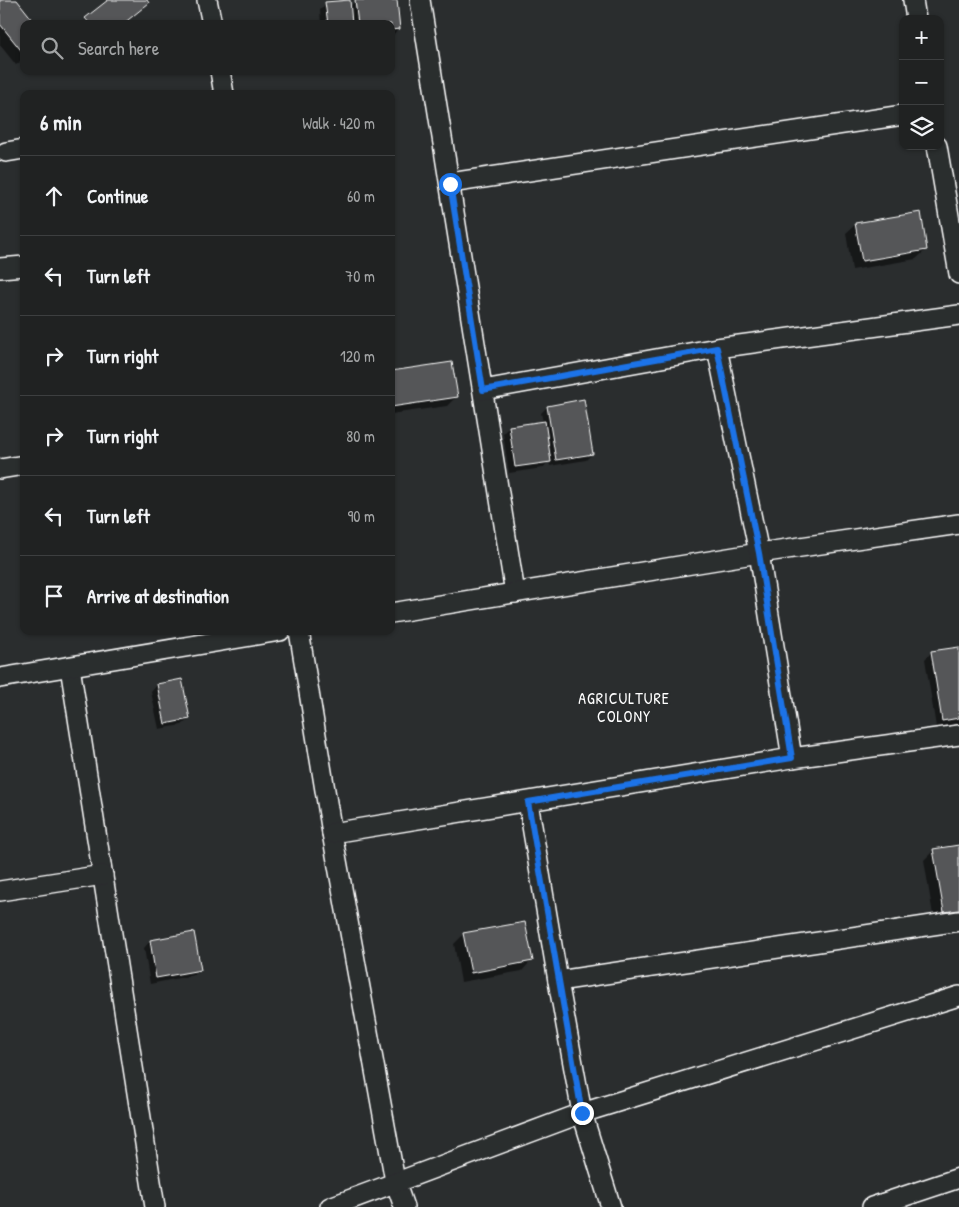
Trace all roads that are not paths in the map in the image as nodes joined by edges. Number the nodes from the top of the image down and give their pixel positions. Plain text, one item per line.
1 (208, 0) edge
2 (420, 0) edge
3 (913, 0) edge
4 (915, 15) edge
5 (211, 20) edge
6 (221, 75) edge
7 (223, 90) edge
8 (899, 116) edge
9 (939, 150) edge
10 (450, 184) junction
11 (20, 266) edge
12 (0, 268) edge
13 (959, 274) edge
14 (959, 314) edge
15 (717, 348) junction
16 (483, 390) junction
17 (20, 466) edge
18 (0, 468) edge
19 (959, 524) edge
20 (759, 553) junction
21 (515, 593) junction
22 (395, 612) edge
23 (257, 635) edge
24 (300, 635) edge
25 (70, 667) junction
26 (0, 678) edge
27 (959, 735) edge
28 (792, 758) junction
29 (528, 802) junction
30 (332, 833) junction
31 (103, 875) junction
32 (0, 891) edge
33 (959, 921) edge
34 (558, 981) junction
35 (959, 996) edge
36 (582, 1113) junction
37 (959, 1178) edge
38 (395, 1181) junction
39 (155, 1207) edge
40 (330, 1207) edge
41 (404, 1207) edge
42 (611, 1207) edge
43 (872, 1207) edge

1 - 5 street
2 - 10 street
3 - 4 street
6 - 7 street
8 - 10 street
9 - 13 street
10 - 16 street
11 - 12 street
14 - 15 street
15 - 16 street
15 - 20 street
16 - 21 street
17 - 18 street
19 - 20 street
20 - 21 street
20 - 28 street
21 - 22 street
23 - 25 street
24 - 30 street
25 - 26 street
25 - 31 street
27 - 28 street
28 - 29 street
29 - 30 street
29 - 34 street
30 - 38 street
31 - 32 street
31 - 39 street
33 - 34 street
34 - 36 street
35 - 36 street
36 - 38 street
36 - 42 street
37 - 43 street
38 - 40 street
38 - 41 street

